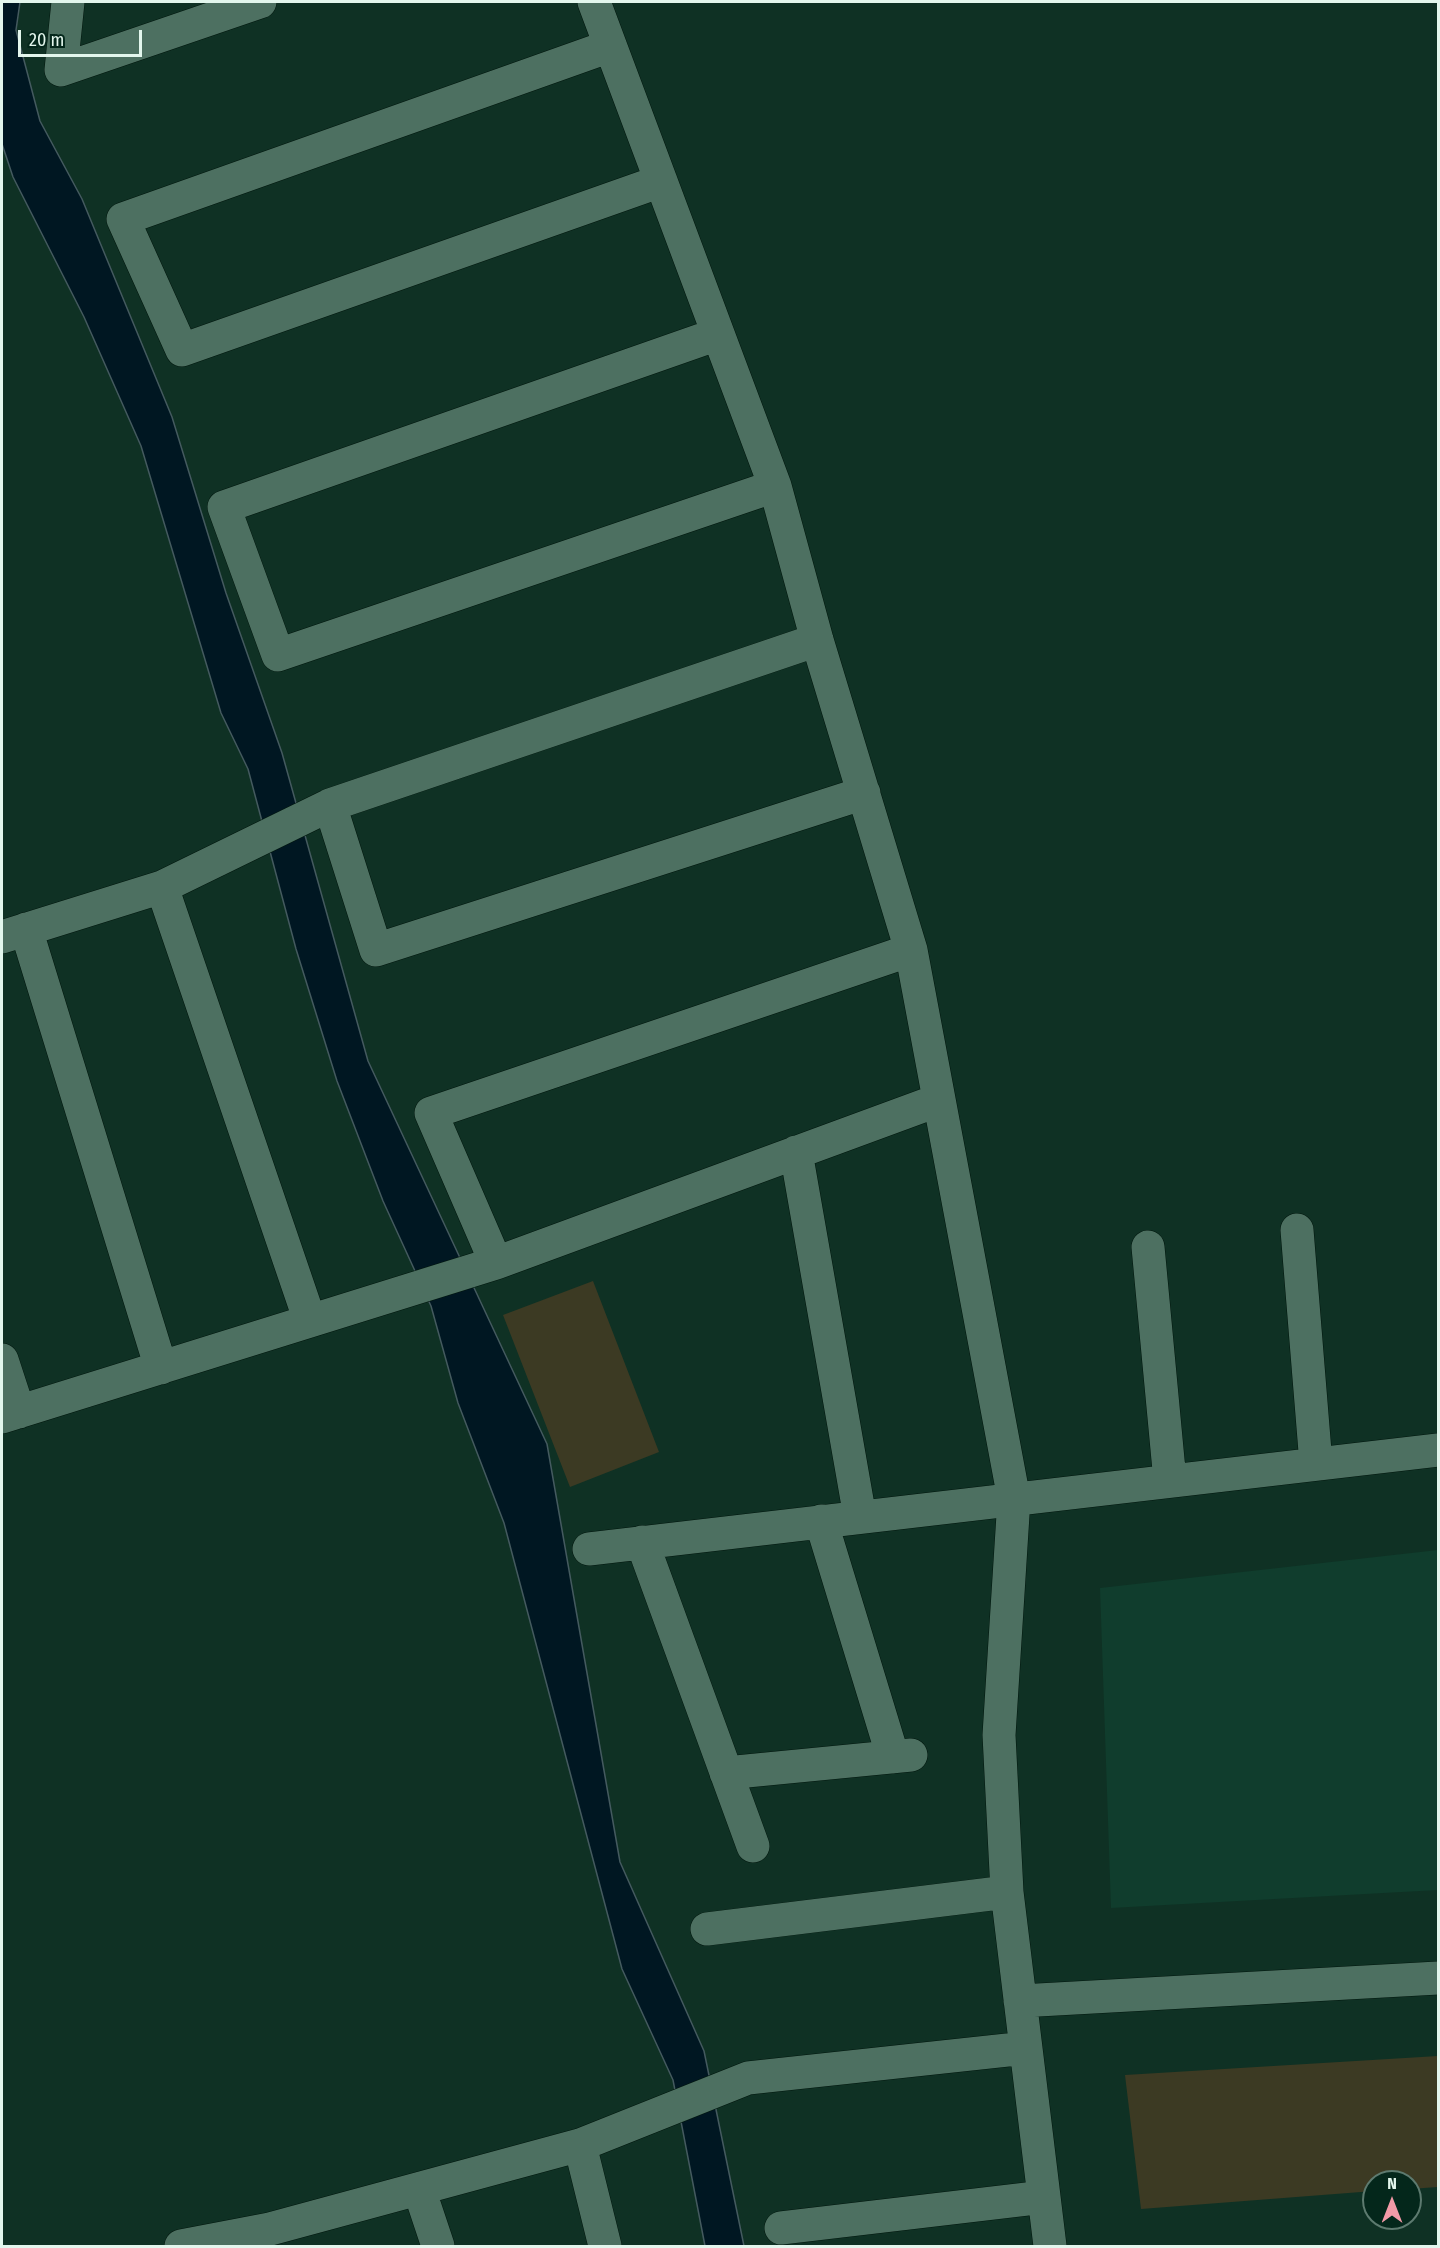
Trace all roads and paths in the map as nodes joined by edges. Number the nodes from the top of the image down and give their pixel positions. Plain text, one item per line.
1 (68, 2) edge
2 (260, 2) edge
3 (594, 2) edge
4 (610, 46) junction
5 (661, 182) junction
6 (718, 334) junction
7 (775, 486) junction
8 (817, 640) junction
9 (864, 794) junction
10 (330, 805) junction
11 (162, 887) junction
12 (14, 933) edge
13 (911, 950) junction
14 (939, 1100) junction
15 (796, 1152) junction
16 (1297, 1230) dead end
17 (1148, 1247) dead end
18 (496, 1263) junction
19 (310, 1321) junction
20 (2, 1360) edge
21 (161, 1368) junction
22 (10, 1414) edge
23 (1438, 1450) edge
24 (1316, 1464) junction
25 (1170, 1481) junction
26 (1014, 1499) junction
27 (860, 1517) junction
28 (821, 1521) junction
29 (642, 1542) junction
30 (589, 1549) dead end
31 (726, 1773) junction
32 (753, 1846) dead end
33 (1007, 1892) junction
34 (707, 1929) dead end
35 (1438, 1978) edge
36 (1020, 2001) junction
37 (1026, 2048) junction
38 (580, 2145) junction
39 (419, 2189) junction
40 (1044, 2197) junction
41 (781, 2228) dead end
42 (273, 2238) edge
43 (181, 2247) edge
44 (438, 2247) edge
45 (606, 2247) edge
46 (1050, 2247) edge

1 - 2 street
3 - 4 street
4 - 5 street
4 - 5 street
5 - 6 street
6 - 7 street
6 - 7 street
7 - 8 street
8 - 9 street
8 - 10 street
9 - 10 street
9 - 13 street
10 - 11 street
11 - 12 street
11 - 19 street
12 - 21 street
13 - 14 street
13 - 18 street
14 - 15 street
14 - 26 street
15 - 18 street
15 - 27 street
16 - 24 street
17 - 25 street
18 - 19 street
19 - 21 street
20 - 22 street
21 - 22 street
23 - 24 street
24 - 25 street
25 - 26 street
26 - 27 street
26 - 33 street
27 - 28 street
28 - 29 street
28 - 31 street
29 - 30 street
29 - 31 street
31 - 32 street
33 - 34 street
33 - 36 street
35 - 36 street
36 - 37 street
37 - 38 street
37 - 40 street
38 - 39 street
38 - 45 street
39 - 42 street
39 - 44 street
40 - 41 street
40 - 46 street
42 - 43 street

